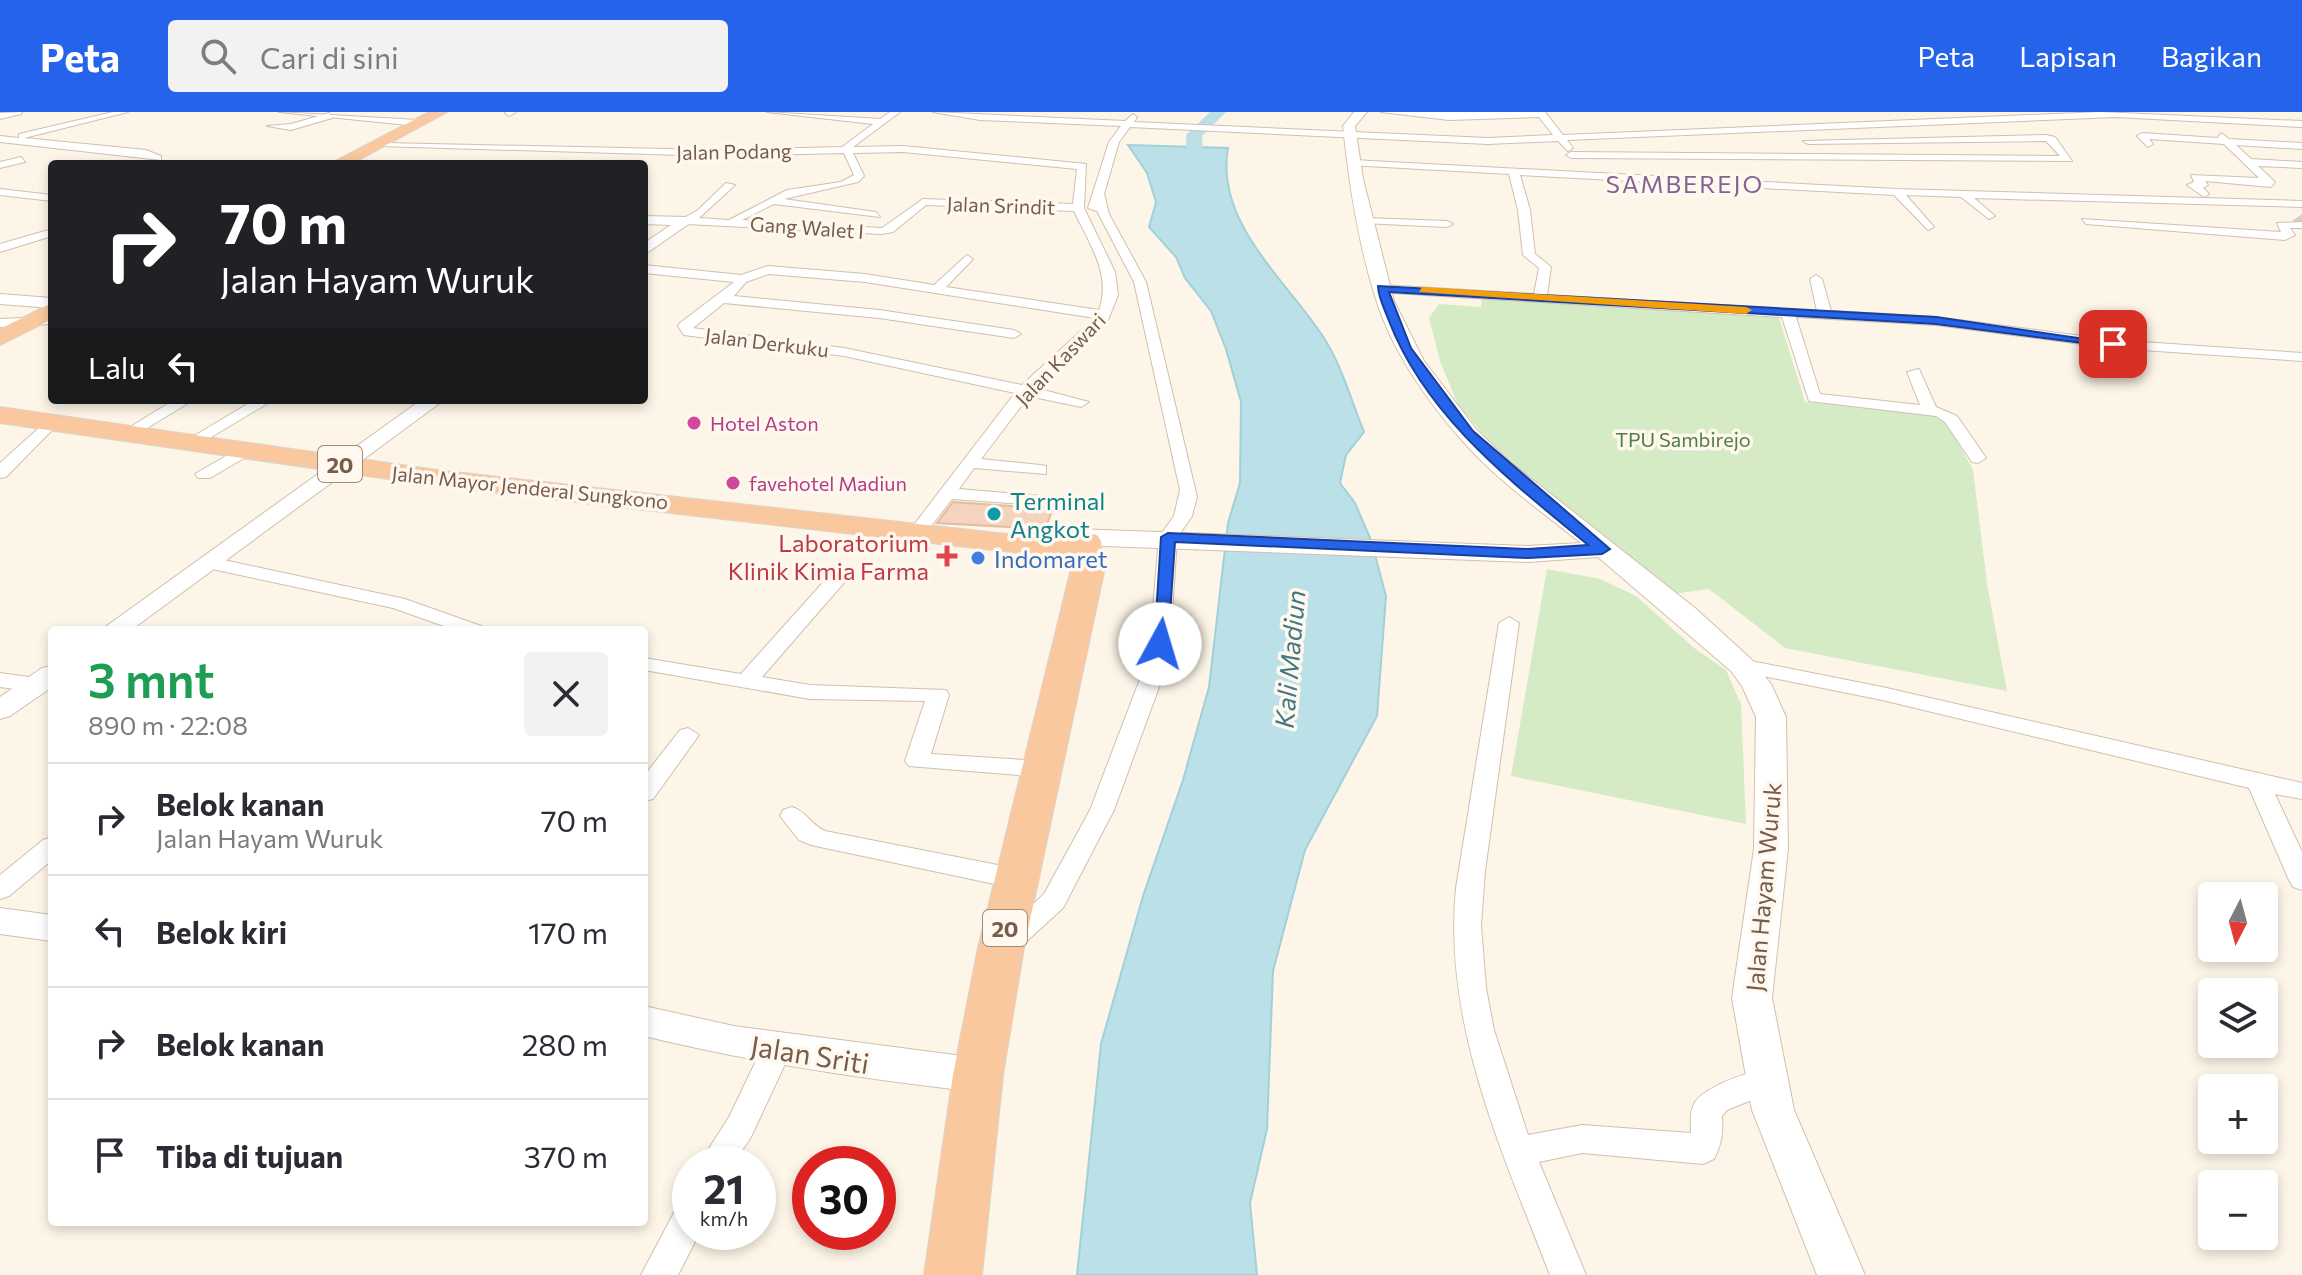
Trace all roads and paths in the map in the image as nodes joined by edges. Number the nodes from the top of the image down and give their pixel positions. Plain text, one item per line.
1 (18, 112) edge
2 (124, 112) edge
3 (285, 112) edge
4 (440, 112) edge
5 (451, 112) edge
6 (771, 112) edge
7 (801, 112) edge
8 (896, 112) edge
9 (923, 112) edge
10 (937, 112) edge
11 (948, 112) edge
12 (1137, 112) edge
13 (1361, 112) edge
14 (1385, 112) edge
15 (2007, 112) edge
16 (822, 114) edge
17 (1018, 114) edge
18 (2038, 115) edge
19 (2216, 115) edge
20 (0, 116) edge
21 (329, 116) junction
22 (1803, 117) dead end
23 (1762, 118) dead end
24 (2026, 119) junction
25 (1973, 120) junction
26 (879, 122) junction
27 (418, 123) junction
28 (1119, 123) junction
29 (1552, 124) junction
30 (2302, 124) edge
31 (272, 126) dead end
32 (1825, 126) junction
33 (1452, 127) dead end
34 (1777, 128) junction
35 (2167, 128) dead end
36 (1750, 129) junction
37 (1349, 134) junction
38 (2222, 136) junction
39 (1562, 137) junction
40 (2, 139) edge
41 (1982, 140) junction
42 (149, 141) dead end
43 (657, 141) dead end
44 (1793, 141) dead end
45 (2148, 144) dead end
46 (385, 146) junction
47 (2302, 146) edge
48 (1044, 147) dead end
49 (846, 148) junction
50 (115, 150) junction
51 (1006, 151) dead end
52 (639, 152) junction
53 (1571, 155) junction
54 (1774, 156) junction
55 (990, 158) junction
56 (21, 160) dead end
57 (155, 160) edge
58 (346, 160) edge
59 (359, 160) edge
60 (1948, 160) junction
61 (1017, 161) junction
62 (1991, 161) junction
63 (2247, 162) junction
64 (1353, 163) junction
65 (0, 165) edge
66 (2302, 165) edge
67 (1782, 166) dead end
68 (1514, 172) junction
69 (1957, 172) dead end
70 (1999, 172) dead end
71 (1575, 176) junction
72 (1791, 177) dead end
73 (2270, 182) junction
74 (2007, 183) dead end
75 (730, 185) dead end
76 (2079, 185) dead end
77 (1799, 187) junction
78 (1823, 188) junction
79 (48, 190) edge
80 (1968, 190) junction
81 (0, 192) edge
82 (1897, 192) junction
83 (2016, 194) junction
84 (1100, 196) junction
85 (2090, 196) junction
86 (30, 197) junction
87 (48, 198) edge
88 (2213, 200) junction
89 (774, 201) junction
90 (1838, 204) dead end
91 (2293, 204) edge
92 (919, 206) joint
93 (1078, 208) junction
94 (876, 215) dead end
95 (1989, 216) dead end
96 (648, 220) edge
97 (686, 221) junction
98 (1366, 221) junction
99 (2086, 221) dead end
100 (2300, 221) edge
101 (729, 222) junction
102 (1085, 223) junction
103 (1447, 224) dead end
104 (2127, 224) junction
105 (1928, 227) dead end
106 (48, 233) edge
107 (758, 239) dead end
108 (2146, 240) dead end
109 (648, 247) edge
110 (0, 248) edge
111 (967, 259) dead end
112 (648, 269) edge
113 (742, 279) junction
114 (1816, 279) dead end
115 (1382, 289) junction
116 (936, 290) junction
117 (1540, 297) junction
118 (0, 299) edge
119 (722, 299) junction
120 (1788, 313) junction
121 (47, 314) edge
122 (1104, 315) junction
123 (1825, 315) junction
124 (0, 323) edge
125 (1014, 334) dead end
126 (0, 338) edge
127 (0, 344) edge
128 (2302, 357) edge
129 (1914, 372) dead end
130 (1025, 390) junction
131 (1081, 402) dead end
132 (178, 404) edge
133 (258, 404) edge
134 (428, 404) edge
135 (1929, 409) junction
136 (0, 415) edge
137 (51, 422) junction
138 (130, 432) junction
139 (192, 442) junction
140 (245, 450) junction
141 (1978, 458) dead end
142 (971, 463) junction
143 (344, 465) junction
144 (1040, 470) dead end
145 (0, 473) edge
146 (204, 474) dead end
147 (948, 493) junction
148 (1077, 504) dead end
149 (919, 530) junction
150 (1175, 540) junction
151 (1602, 549) junction
152 (1072, 551) junction
153 (210, 563) junction
154 (842, 573) dead end
155 (438, 618) junction
156 (1509, 623) dead end
157 (120, 626) edge
158 (425, 626) edge
159 (462, 626) edge
160 (648, 665) edge
161 (1741, 665) junction
162 (44, 679) edge
163 (0, 680) edge
164 (746, 682) junction
165 (0, 710) edge
166 (688, 735) dead end
167 (1041, 769) junction
168 (2258, 782) junction
169 (648, 788) edge
170 (2302, 791) edge
171 (792, 816) dead end
172 (48, 851) edge
173 (1018, 879) junction
174 (2302, 880) edge
175 (1, 914) edge
176 (48, 927) edge
177 (1001, 948) junction
178 (648, 1022) edge
179 (777, 1049) junction
180 (978, 1075) junction
181 (1766, 1081) junction
182 (727, 1146) edge
183 (1519, 1151) junction
184 (672, 1250) edge
185 (659, 1275) edge
186 (953, 1275) edge
187 (1568, 1275) edge
188 (1841, 1275) edge

1 - 20 street
2 - 40 street
3 - 21 street
4 - 27 highway
5 - 46 highway
6 - 7 street
7 - 16 street
8 - 26 street
9 - 28 street
10 - 28 street
11 - 17 street
12 - 28 street
13 - 37 main road
14 - 29 street
15 - 24 street
16 - 26 street
17 - 28 street
18 - 19 street
18 - 24 street
19 - 30 street
19 - 38 street
21 - 27 street
21 - 31 street
22 - 32 street
23 - 34 street
24 - 25 street
25 - 32 street
25 - 41 street
26 - 49 street
27 - 58 highway
28 - 37 street
28 - 84 street
29 - 33 street
29 - 39 street
32 - 34 street
34 - 36 street
35 - 38 street
36 - 39 street
36 - 54 street
37 - 39 street
37 - 64 main road, Jalan Hayam Wuruk
38 - 45 street
38 - 47 street
38 - 63 street
39 - 53 street
40 - 50 street
41 - 44 street
41 - 62 street
41 - 62 street
42 - 50 street
43 - 52 street
46 - 52 street, Jalan Podang
46 - 59 highway
48 - 61 street
49 - 52 street, Jalan Podang
49 - 55 street, Jalan Podang
49 - 89 street
50 - 57 street
51 - 55 street
53 - 54 street
53 - 71 street
54 - 60 street
54 - 67 street
55 - 61 street, Jalan Podang
56 - 65 street
60 - 62 street
60 - 69 street
61 - 93 street, Jalan Podang
62 - 70 street
63 - 66 street
63 - 73 street
64 - 68 street
64 - 98 main road, Jalan Hayam Wuruk
68 - 71 street
68 - 117 street
71 - 77 street
72 - 77 street
73 - 88 street
73 - 91 street
74 - 83 street
75 - 97 street
76 - 85 street
77 - 78 street
78 - 82 street
78 - 90 street
79 - 86 street
80 - 82 street
80 - 83 street
80 - 95 street
81 - 86 street
82 - 105 street
83 - 85 street
84 - 102 street
84 - 150 street
85 - 88 street
85 - 104 street
86 - 87 street
88 - 91 street
89 - 94 street
89 - 101 street
91 - 100 street
92 - 93 street, Jalan Srindit
92 - 101 street, Gang Walet I
93 - 102 street, Jalan Kaswari
96 - 97 street
97 - 101 street, Gang Walet I
97 - 109 street
98 - 103 street
98 - 115 main road, Jalan Hayam Wuruk
99 - 104 street
100 - 104 street
101 - 107 street
102 - 122 street, Jalan Kaswari
104 - 108 street
106 - 110 street
111 - 116 street
112 - 113 street
113 - 116 street
113 - 119 street, Jalan Derkuku
114 - 123 street
115 - 117 street
115 - 151 main road, Jalan Hayam Wuruk
116 - 122 street
117 - 120 street
118 - 121 main road
119 - 125 street
119 - 130 street, Jalan Derkuku
120 - 123 street
120 - 135 street
121 - 124 street
121 - 126 highway
121 - 127 highway
122 - 130 street, Jalan Kaswari
123 - 128 street
129 - 135 street
130 - 131 street
130 - 142 street, Jalan Kaswari
132 - 138 street
133 - 139 street
134 - 143 street
135 - 141 street
136 - 137 highway, Jalan Mayor Jenderal Sungkono / 20
137 - 138 highway, Jalan Mayor Jenderal Sungkono / 20
137 - 145 street
138 - 139 highway, Jalan Mayor Jenderal Sungkono / 20
139 - 140 highway, Jalan Mayor Jenderal Sungkono / 20
140 - 143 highway, Jalan Mayor Jenderal Sungkono / 20
140 - 146 street
142 - 144 street
142 - 147 street, Jalan Kaswari
143 - 149 highway, Jalan Mayor Jenderal Sungkono / 20
143 - 153 street
147 - 148 street
147 - 149 street, Jalan Kaswari
149 - 152 highway, Jalan Mayor Jenderal Sungkono / 20
150 - 151 main road
150 - 152 main road
150 - 177 street
151 - 161 main road, Jalan Hayam Wuruk
152 - 167 highway, 20
153 - 155 street
153 - 157 street
154 - 164 street
155 - 158 street
155 - 159 street
156 - 183 street
160 - 164 street
161 - 168 street
161 - 181 main road, Jalan Hayam Wuruk
162 - 163 street
162 - 165 street
164 - 167 street
166 - 169 street
167 - 173 highway, 20
168 - 170 street
168 - 174 street
171 - 173 street
172 - 175 street
173 - 177 highway, 20
175 - 176 street
177 - 180 highway, 20
178 - 179 street, Jalan Sriti
179 - 180 street, Jalan Sriti
179 - 182 street
180 - 186 highway, 20
181 - 183 street
181 - 188 main road, Jalan Hayam Wuruk
183 - 187 street
184 - 185 street

